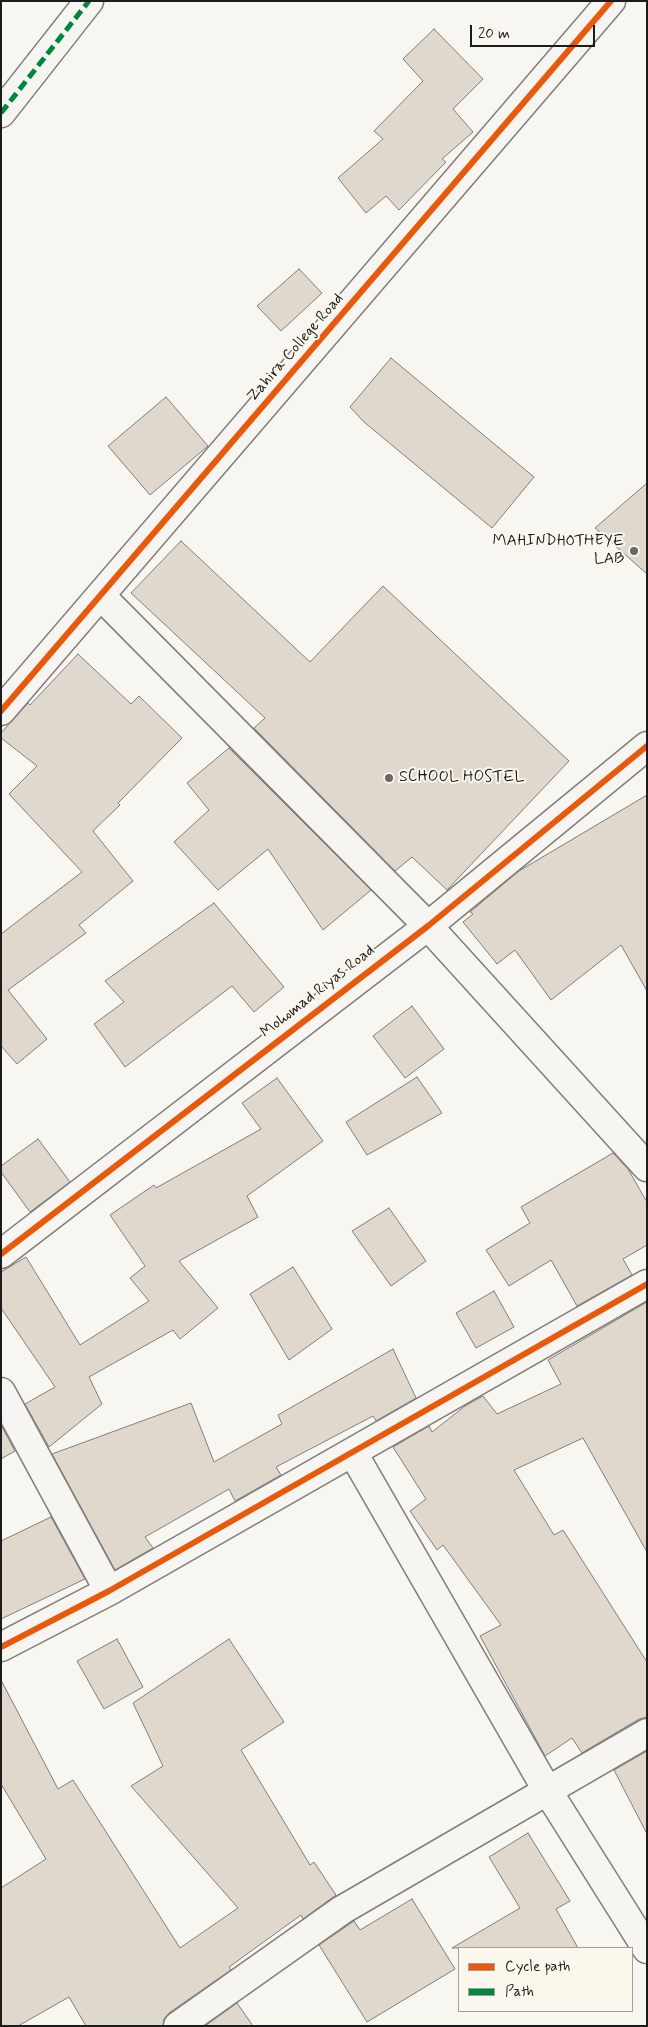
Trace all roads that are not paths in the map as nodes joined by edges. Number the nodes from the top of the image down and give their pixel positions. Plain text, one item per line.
1 (89, 1) edge
2 (611, 1) edge
3 (1, 114) edge
4 (101, 596) junction
5 (1, 711) edge
6 (647, 746) edge
7 (428, 926) junction
8 (647, 1167) edge
9 (1, 1254) edge
10 (647, 1284) edge
11 (1, 1392) edge
12 (352, 1453) junction
13 (109, 1591) junction
14 (1, 1647) edge
15 (647, 1733) edge
16 (547, 1790) junction
17 (647, 1949) edge
18 (178, 2026) edge

1 - 3 street
2 - 4 street, Zahira College Road
4 - 5 street, Zahira College Road
4 - 7 street
6 - 7 street, Mohomad Riyas Road
7 - 8 street
7 - 9 street, Mohomad Riyas Road
10 - 12 street
11 - 13 street
12 - 13 street
12 - 16 street
13 - 14 street
15 - 16 street
16 - 17 street
16 - 18 street

